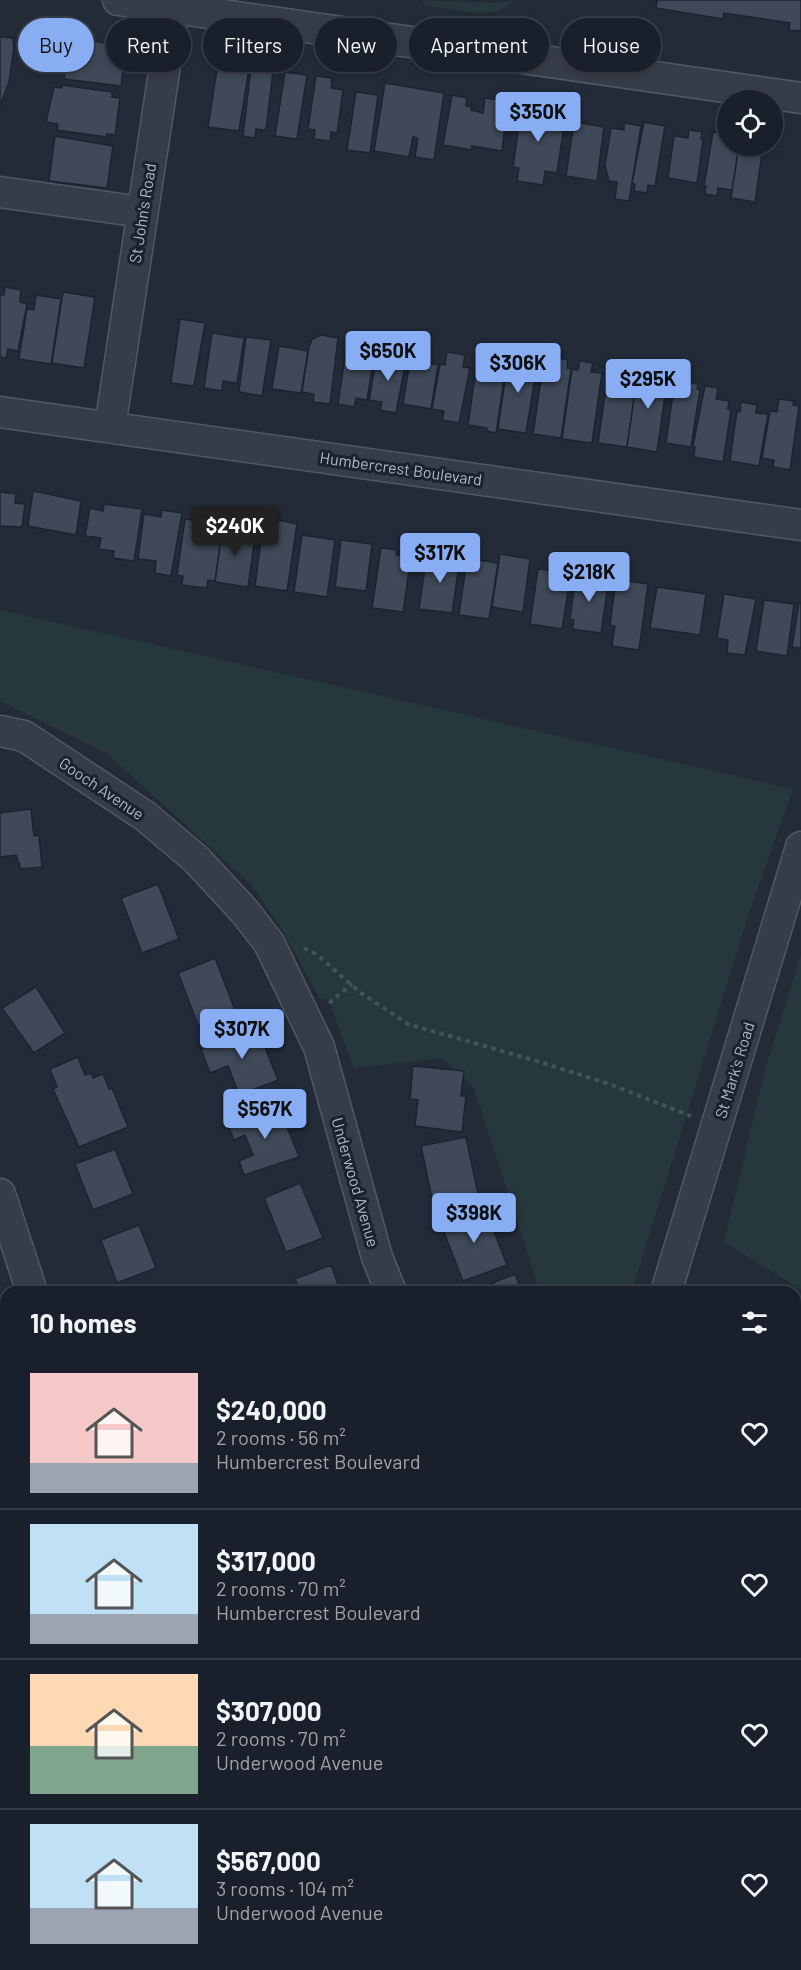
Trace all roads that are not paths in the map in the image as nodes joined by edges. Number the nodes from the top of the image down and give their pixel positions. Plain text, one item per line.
1 (118, 0) edge
2 (174, 4) edge
3 (801, 98) edge
4 (0, 192) edge
5 (142, 212) junction
6 (0, 412) edge
7 (110, 427) junction
8 (801, 525) edge
9 (0, 731) edge
10 (801, 848) edge
11 (196, 859) joint
12 (0, 1194) edge
13 (9, 1251) edge
14 (29, 1286) edge
15 (389, 1286) edge
16 (668, 1286) edge

1 - 2 street
2 - 3 street
2 - 5 street, St John's Road
4 - 5 street
5 - 7 street, St John's Road
6 - 7 street, Humbercrest Boulevard
7 - 8 street, Humbercrest Boulevard
9 - 11 street, Gooch Avenue
10 - 16 street, St Mark's Road
11 - 15 street, Underwood Avenue
12 - 13 street
13 - 14 street

